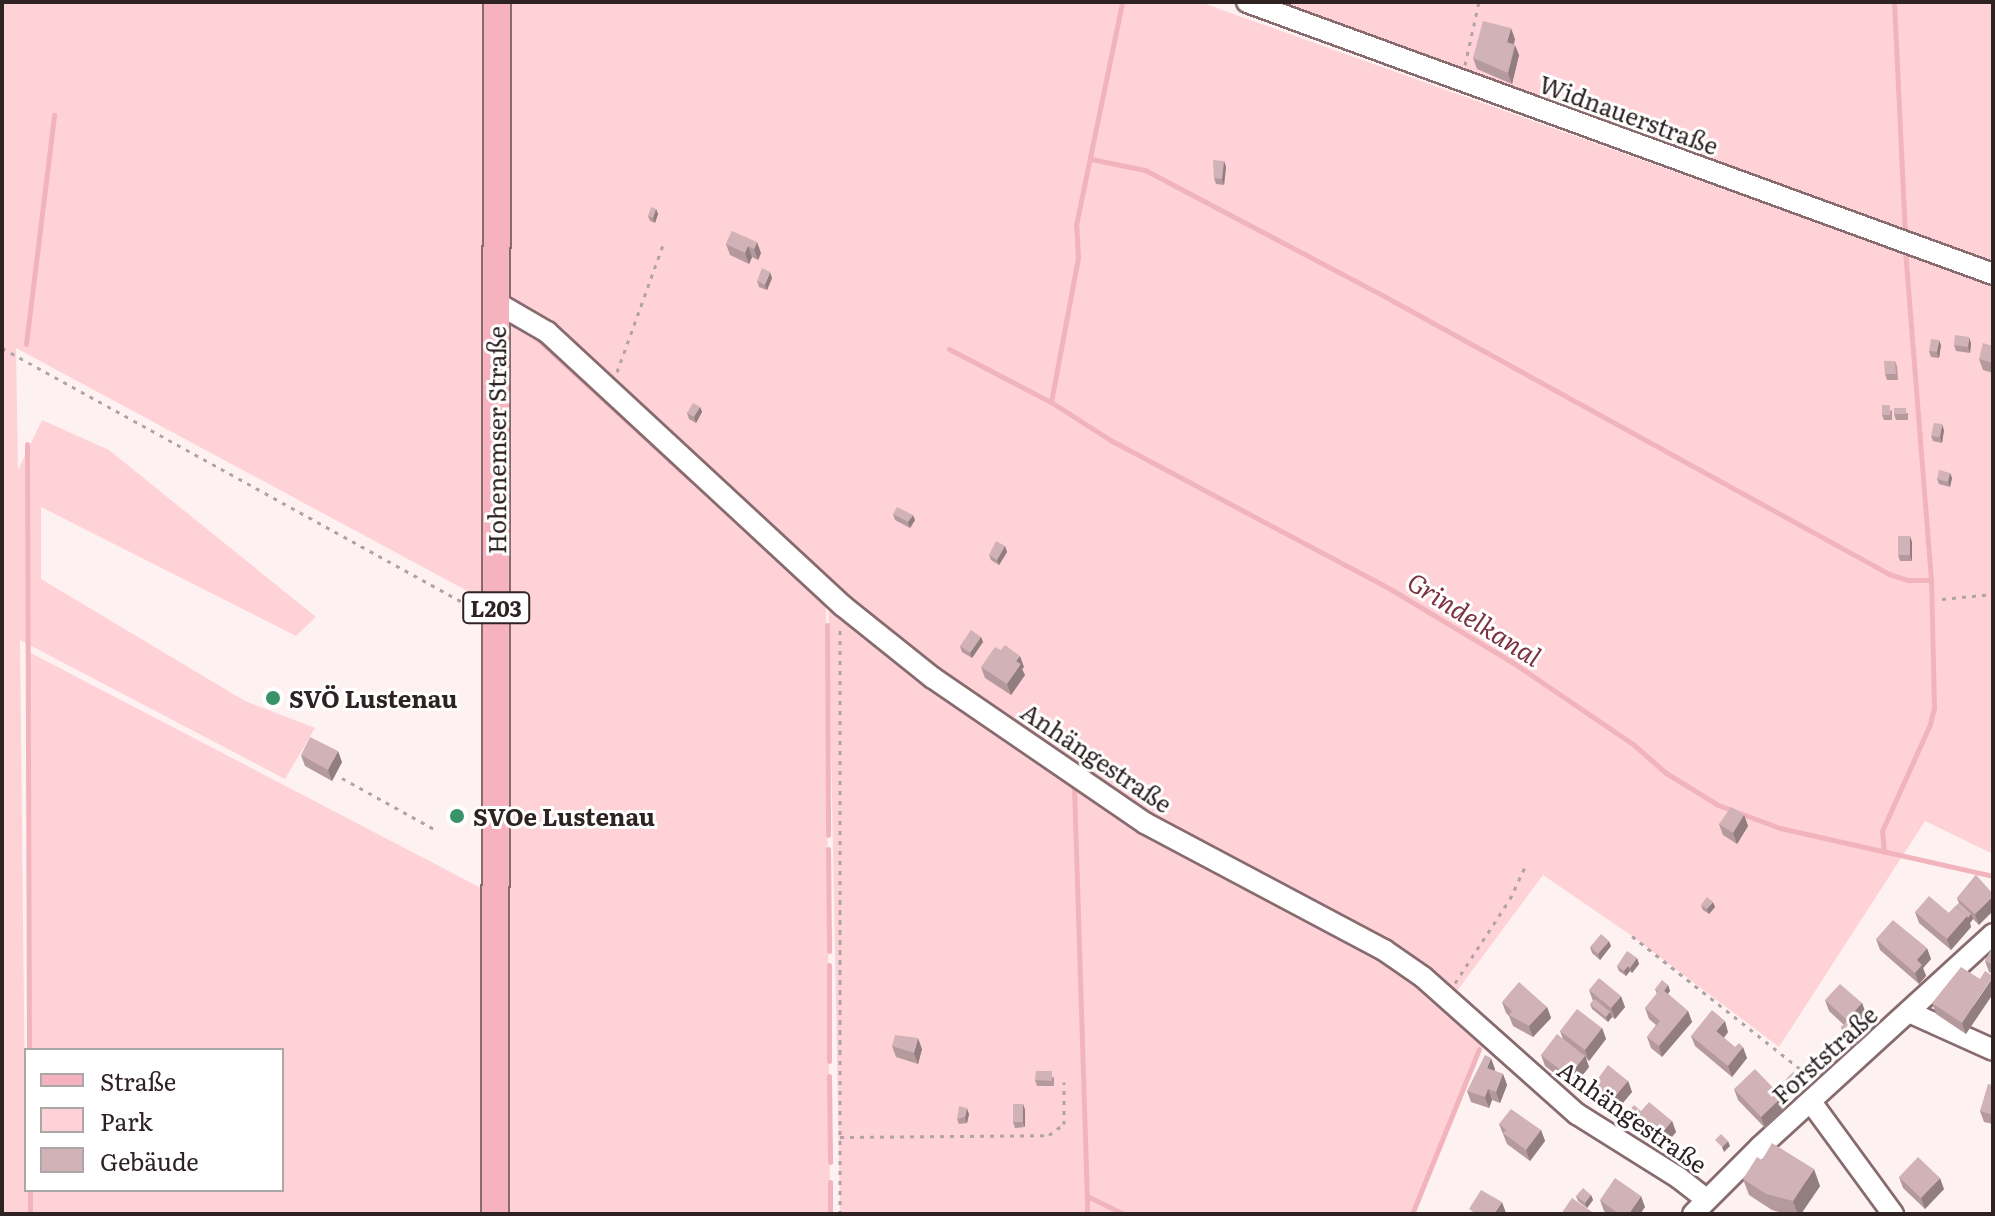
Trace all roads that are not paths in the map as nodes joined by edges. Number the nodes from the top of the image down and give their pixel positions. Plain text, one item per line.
1 (497, 2) edge
2 (1247, 2) edge
3 (1993, 274) edge
4 (497, 303) junction
5 (1993, 934) edge
6 (1909, 1012) junction
7 (1993, 1050) edge
8 (1818, 1095) junction
9 (1699, 1207) edge
10 (495, 1214) edge
11 (1893, 1214) edge

1 - 4 main road, Hohenemser Straße / L203
2 - 3 street, Widnauerstraße
4 - 9 street, Anhängestraße
4 - 10 main road, Hohenemser Straße / L203
5 - 6 street, Forststraße
6 - 7 street
6 - 8 street, Forststraße
8 - 9 street, Forststraße
8 - 11 street

